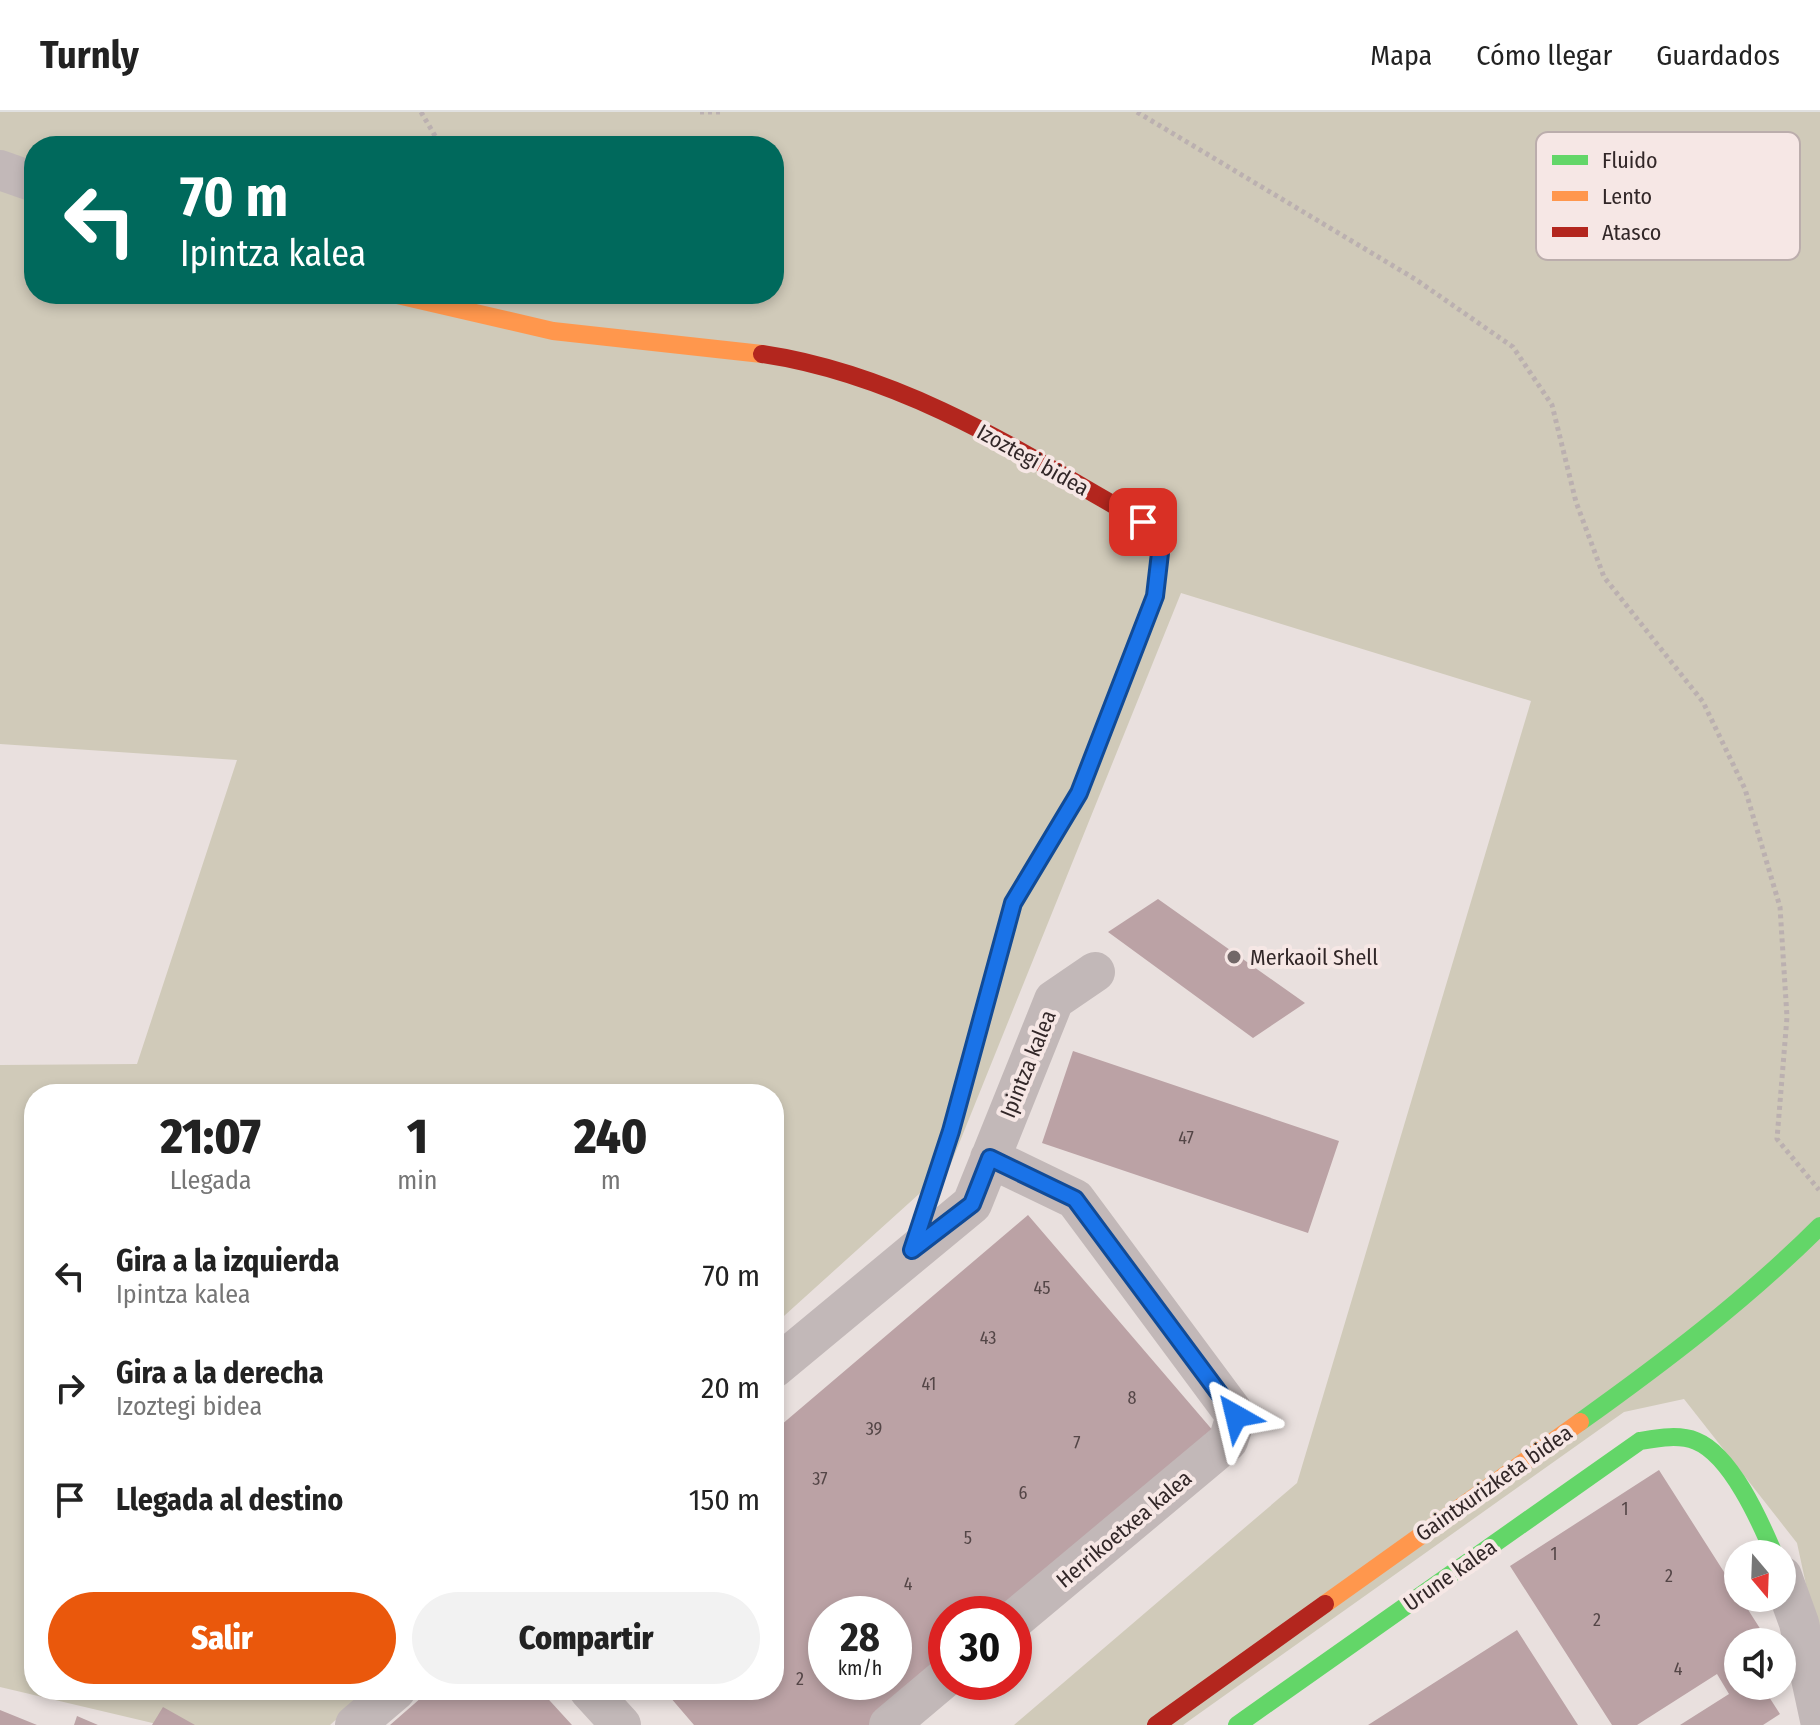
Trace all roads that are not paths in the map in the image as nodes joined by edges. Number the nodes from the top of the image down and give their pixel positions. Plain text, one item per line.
1 (0, 170) edge
2 (24, 178) edge
3 (426, 304) edge
4 (1095, 972) dead end
5 (990, 1158) junction
6 (1820, 1226) edge
7 (912, 1250) junction
8 (784, 1359) edge
9 (1767, 1540) edge
10 (1032, 1605) edge
11 (1795, 1612) edge
12 (928, 1692) edge
13 (384, 1700) edge
14 (598, 1700) edge
15 (1820, 1720) edge
16 (355, 1725) edge
17 (621, 1725) edge
18 (889, 1725) edge
19 (1156, 1725) edge
20 (1237, 1725) edge

1 - 2 street
3 - 7 street, Izoztegi bidea
4 - 5 street, Ipintza kalea
5 - 7 street, Ipintza kalea
5 - 10 street, Herrikoetxea kalea
6 - 19 street, Gaintxurizketa bidea
7 - 8 street, Ipintza kalea
9 - 20 street, Urune kalea
11 - 15 street
12 - 18 street
13 - 16 street
14 - 17 street

